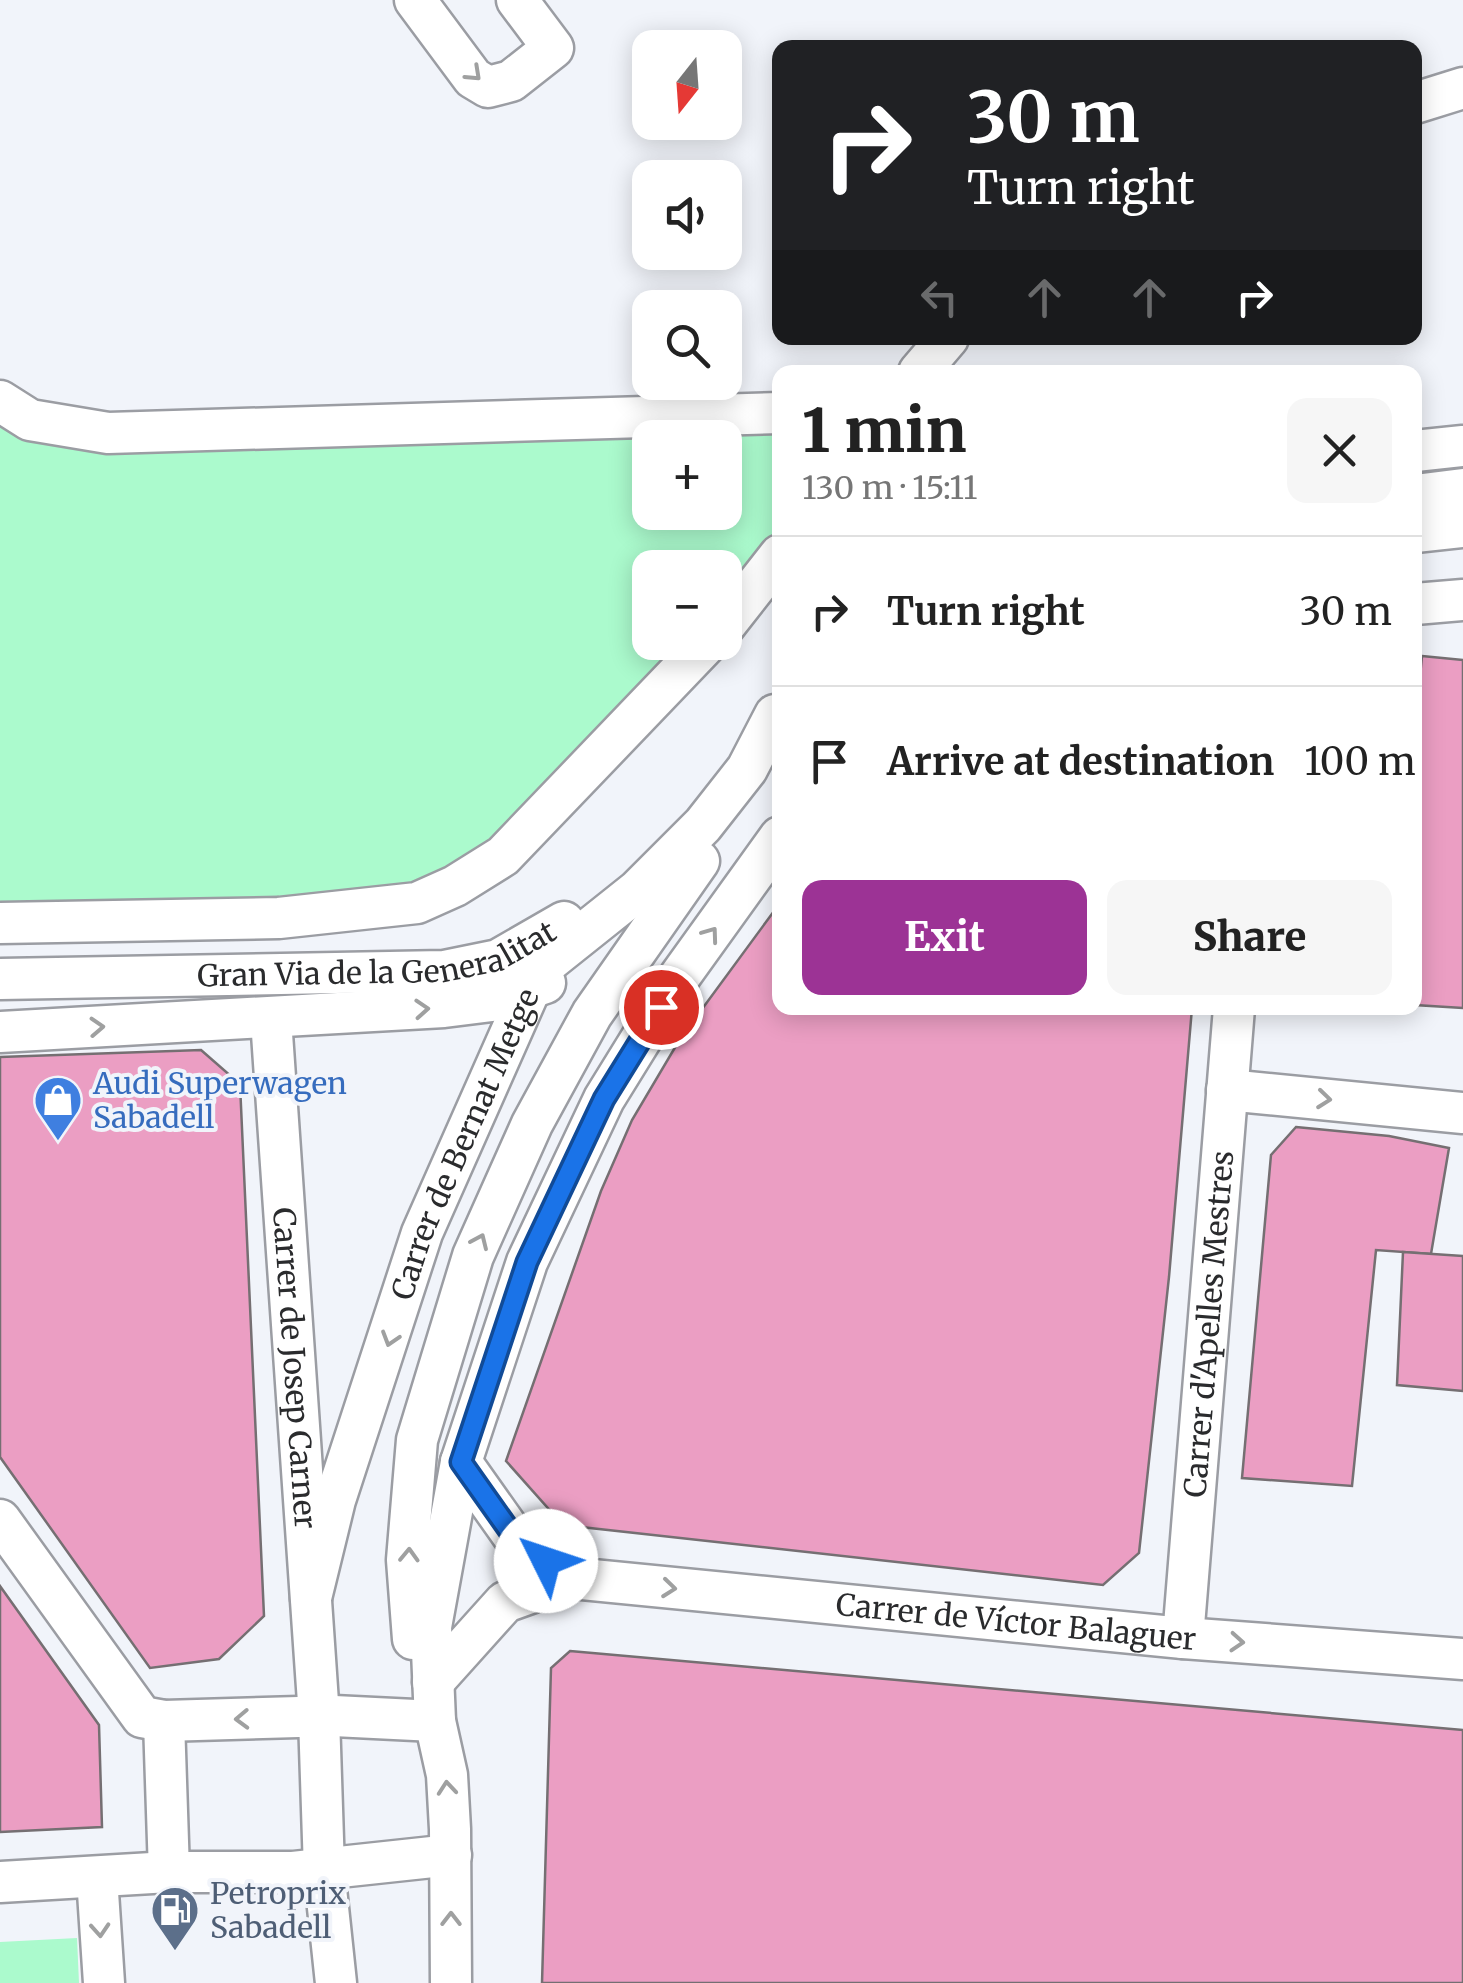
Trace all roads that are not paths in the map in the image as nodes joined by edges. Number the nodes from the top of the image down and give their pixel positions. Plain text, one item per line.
1 (415, 0) edge
2 (518, 0) edge
3 (1463, 88) edge
4 (1422, 101) edge
5 (942, 345) edge
6 (925, 365) edge
7 (0, 401) edge
8 (772, 413) edge
9 (1463, 446) edge
10 (1422, 450) edge
11 (1463, 489) edge
12 (1422, 494) edge
13 (1463, 527) edge
14 (1422, 531) edge
15 (772, 565) edge
16 (1463, 600) edge
17 (742, 603) edge
18 (1422, 603) edge
19 (691, 660) edge
20 (772, 720) edge
21 (772, 723) edge
22 (772, 778) edge
23 (772, 848) edge
24 (699, 861) junction
25 (0, 923) edge
26 (0, 979) edge
27 (533, 990) junction
28 (1233, 1015) edge
29 (271, 1020) junction
30 (0, 1032) edge
31 (1227, 1090) junction
32 (1463, 1113) edge
33 (461, 1462) junction
34 (0, 1520) edge
35 (572, 1578) junction
36 (311, 1598) junction
37 (1183, 1638) junction
38 (1463, 1659) edge
39 (434, 1701) junction
40 (319, 1716) junction
41 (164, 1722) junction
42 (451, 1855) junction
43 (324, 1870) junction
44 (170, 1872) junction
45 (97, 1877) junction
46 (0, 1882) edge
47 (104, 1983) edge
48 (336, 1983) edge
49 (451, 1983) edge

1 -> 2 street
3 - 4 street
5 - 6 street
7 - 8 street
9 - 10 street
11 - 12 street
13 - 14 street
15 - 17 street
16 - 18 street
19 - 25 street
20 - 26 street, Gran Via de la Generalitat
21 - 27 street, Carrer de Bernat Metge
22 - 24 street, Gran Via de la Generalitat
33 -> 23 street, Carrer de Bernat Metge
24 - 27 street, Gran Via de la Generalitat
39 -> 24 street, Carrer de Bernat Metge
29 -> 27 street, Gran Via de la Generalitat
27 -> 36 street, Carrer de Bernat Metge
28 - 31 street, Carrer d'Apelles Mestres
30 -> 29 street, Gran Via de la Generalitat
29 - 36 street, Carrer de Josep Carner
31 -> 32 street
31 - 37 street, Carrer d'Apelles Mestres
33 - 35 street, Carrer de Víctor Balaguer
33 - 39 street, Carrer de Bernat Metge
34 - 41 street
35 -> 37 street, Carrer de Víctor Balaguer
35 - 39 street, Carrer de Víctor Balaguer
36 - 40 street, Carrer de Josep Carner
37 -> 38 street, Carrer de Víctor Balaguer
39 - 40 street
42 -> 39 street, Carrer de Bernat Metge
40 -> 41 street
40 - 43 street
41 - 44 street
42 - 43 street
49 -> 42 street, Carrer de Bernat Metge
43 - 44 street
43 - 48 street
44 - 45 street
45 - 46 street
45 -> 47 street

